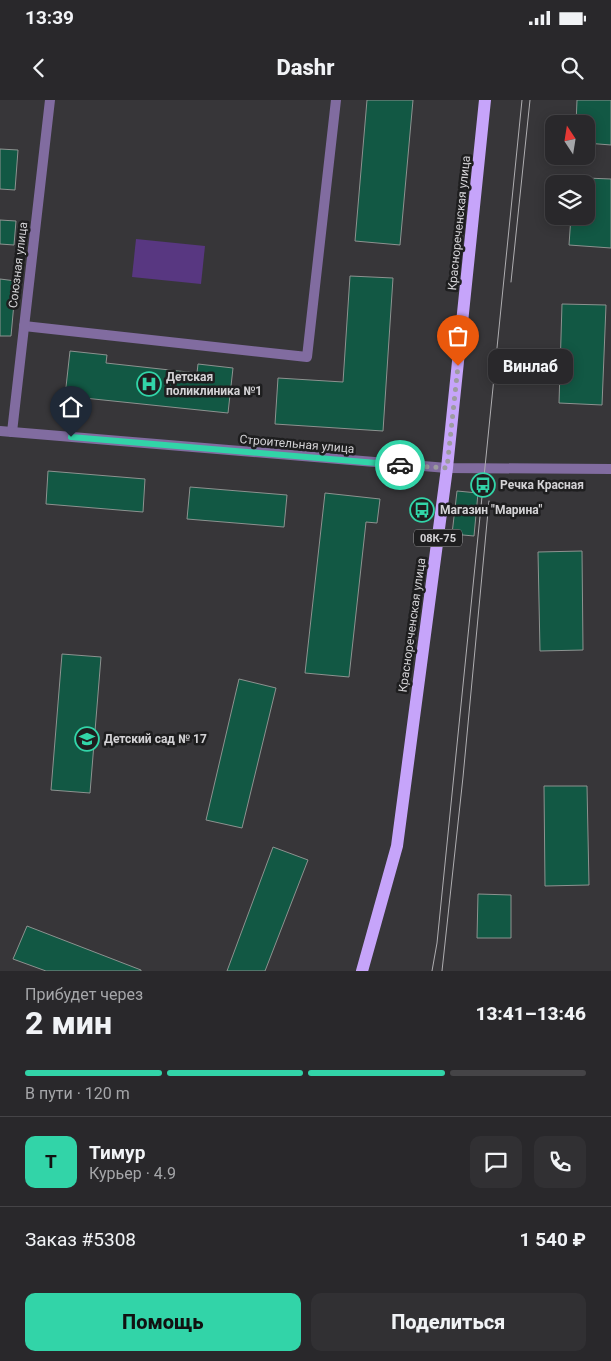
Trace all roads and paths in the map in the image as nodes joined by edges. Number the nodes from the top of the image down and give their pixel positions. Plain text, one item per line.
1 (50, 100) edge
2 (336, 100) edge
3 (485, 100) edge
4 (24, 326) junction
5 (0, 431) edge
6 (12, 432) junction
7 (447, 468) junction
8 (611, 469) edge
9 (362, 971) edge

1 - 4 street, Союзная улица
2 - 4 street
3 - 7 main road, Краснореченская улица / 08К-75
4 - 6 street, Союзная улица
5 - 6 street, Строительная улица
6 - 7 street, Строительная улица
7 - 8 street, Строительная улица
7 - 9 main road, Краснореченская улица / 08К-75

